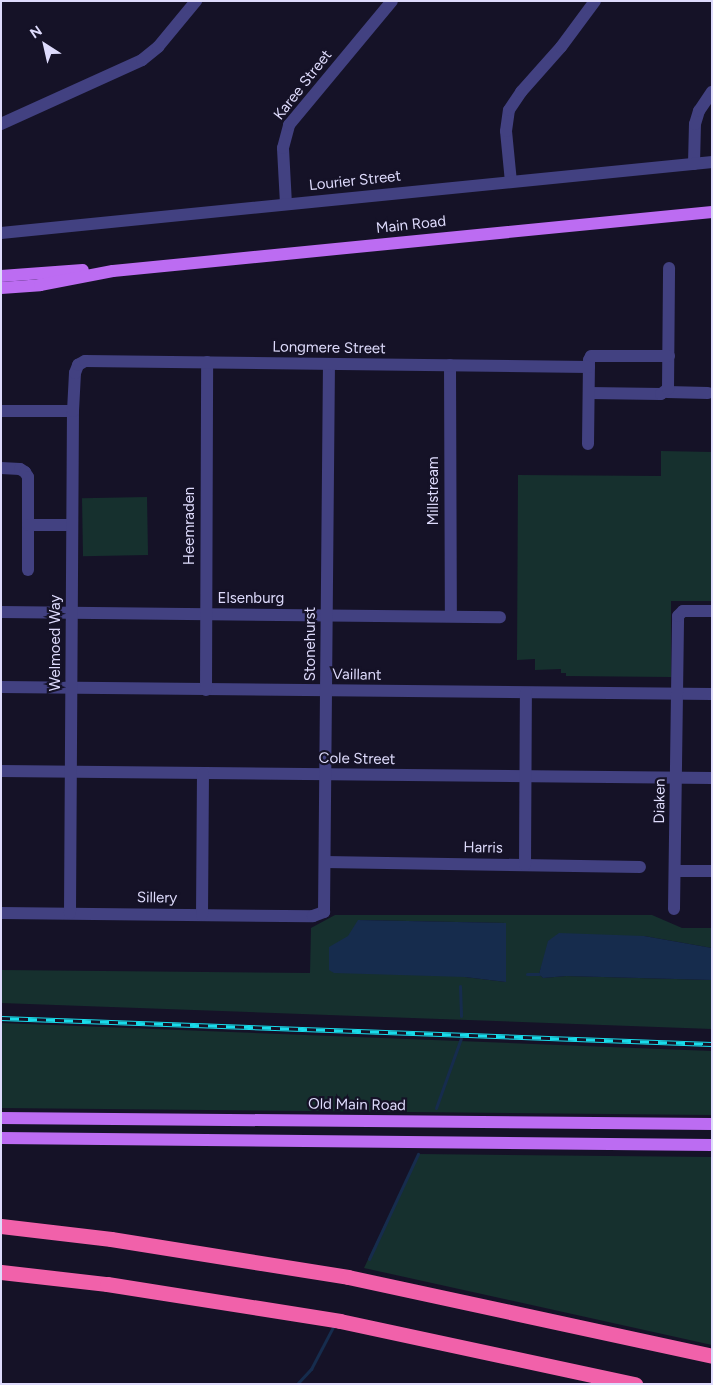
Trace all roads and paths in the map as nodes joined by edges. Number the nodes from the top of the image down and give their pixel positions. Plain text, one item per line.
1 (392, 1) edge
2 (595, 1) edge
3 (193, 2) edge
4 (712, 92) edge
5 (1, 124) edge
6 (712, 162) edge
7 (694, 164) junction
8 (511, 182) junction
9 (286, 204) junction
10 (712, 212) edge
11 (1, 233) edge
12 (669, 268) dead end
13 (113, 271) junction
14 (1, 276) edge
15 (1, 288) edge
16 (669, 356) junction
17 (207, 362) junction
18 (329, 364) junction
19 (450, 365) junction
20 (589, 367) junction
21 (75, 373) joint
22 (589, 392) junction
23 (667, 392) junction
24 (708, 393) dead end
25 (1, 411) edge
26 (73, 411) junction
27 (588, 444) dead end
28 (1, 468) edge
29 (28, 525) junction
30 (72, 525) junction
31 (28, 570) dead end
32 (712, 611) edge
33 (1, 612) edge
34 (72, 613) junction
35 (206, 614) junction
36 (327, 615) junction
37 (451, 616) junction
38 (500, 617) dead end
39 (1, 687) edge
40 (72, 688) junction
41 (206, 690) junction
42 (326, 691) junction
43 (526, 693) junction
44 (678, 694) junction
45 (712, 694) edge
46 (1, 771) edge
47 (71, 772) junction
48 (203, 774) junction
49 (326, 775) junction
50 (677, 777) junction
51 (525, 778) junction
52 (712, 778) edge
53 (325, 862) junction
54 (525, 865) junction
55 (640, 867) dead end
56 (675, 871) junction
57 (712, 871) edge
58 (674, 909) dead end
59 (1, 913) edge
60 (70, 914) junction
61 (202, 915) junction
62 (313, 916) joint
63 (1, 1118) edge
64 (712, 1124) edge
65 (1, 1138) edge
66 (712, 1145) edge
67 (1, 1226) edge
68 (1, 1272) edge
69 (712, 1356) edge
70 (635, 1384) edge

1 - 9 street, Karee Street
2 - 8 street
3 - 5 street
4 - 7 street
6 - 7 street, Lourier Street
7 - 8 street, Lourier Street
8 - 9 street, Lourier Street
9 - 11 street, Lourier Street
10 - 13 main road, Main Road
12 - 16 street
13 - 14 main road, Main Road
13 - 15 main road, Main Road
16 - 20 street
16 - 23 street
17 - 18 street, Longmere Street
17 - 21 street, Longmere Street
17 - 35 street, Heemraden
18 - 19 street, Longmere Street
18 - 36 street, Stonehurst
19 - 20 street, Longmere Street
19 - 37 street, Millstream
20 - 22 street
21 - 26 street, Welmoed Way
22 - 23 street
22 - 27 street
23 - 24 street
25 - 26 street
26 - 30 street, Welmoed Way
28 - 29 street
29 - 30 street
29 - 31 street
30 - 34 street, Welmoed Way
32 - 44 street, Diaken
33 - 34 street, Elsenburg
34 - 35 street, Elsenburg
34 - 40 street, Welmoed Way
35 - 36 street, Elsenburg
35 - 41 street, Heemraden
36 - 37 street, Elsenburg
36 - 42 street, Stonehurst
37 - 38 street, Elsenburg
39 - 40 street, Vaillant
40 - 41 street, Vaillant
40 - 47 street, Welmoed Way
41 - 42 street, Vaillant
42 - 43 street, Vaillant
42 - 49 street, Stonehurst
43 - 44 street, Vaillant
43 - 51 street
44 - 45 street, Vaillant
44 - 50 street, Diaken
46 - 47 street, Cole Street
47 - 48 street, Cole Street
47 - 60 street, Welmoed Way
48 - 49 street, Cole Street
48 - 61 street
49 - 51 street, Cole Street
49 - 53 street, Stonehurst
50 - 51 street, Cole Street
50 - 52 street, Cole Street
50 - 56 street, Diaken
51 - 54 street
53 - 54 street, Harris
53 - 62 street, Stonehurst
54 - 55 street, Harris
56 - 57 street
56 - 58 street, Diaken
59 - 60 street, Sillery
60 - 61 street, Sillery
61 - 62 street, Sillery
63 - 64 main road, Old Main Road
65 - 66 main road
67 - 69 highway
68 - 70 highway

